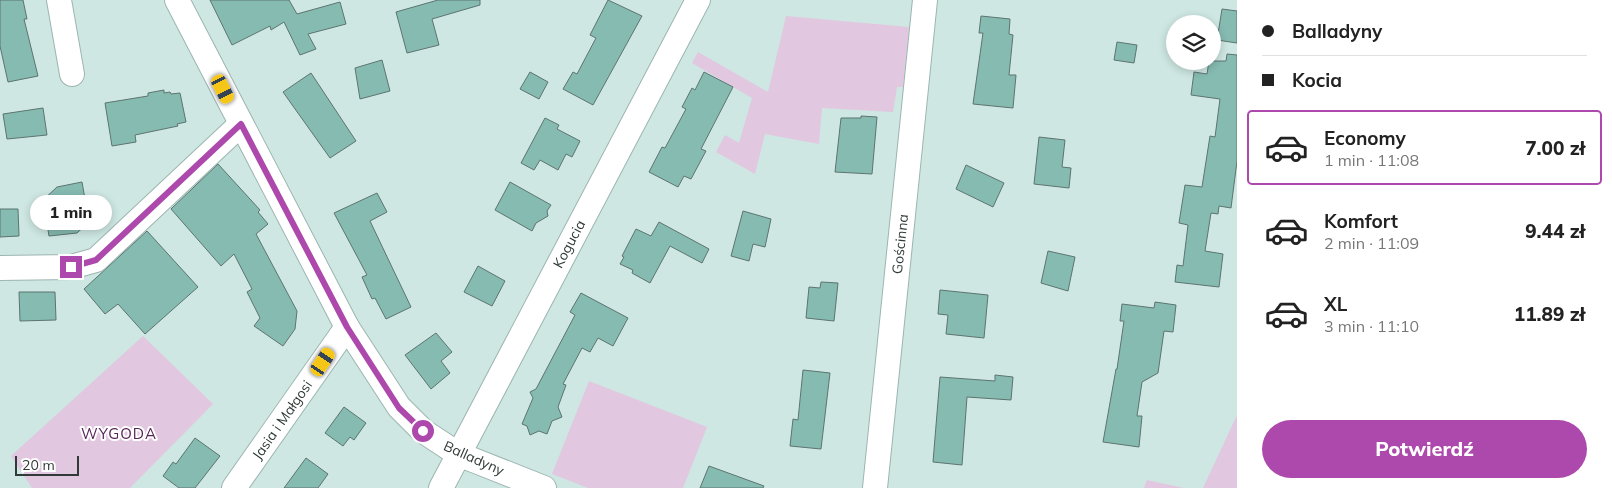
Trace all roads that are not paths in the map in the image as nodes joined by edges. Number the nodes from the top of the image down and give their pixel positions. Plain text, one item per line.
1 (59, 0) edge
2 (177, 0) edge
3 (698, 0) edge
4 (925, 0) edge
5 (72, 74) dead end
6 (241, 124) junction
7 (0, 268) edge
8 (347, 327) junction
9 (458, 454) junction
10 (234, 488) edge
11 (441, 488) edge
12 (544, 488) edge
13 (875, 488) edge

1 - 5 street
2 - 6 street, Balladyny
3 - 9 street, Kogucia
4 - 13 street, Gościnna
6 - 7 street
6 - 8 street, Balladyny
8 - 9 street, Balladyny
8 - 10 street, Jasia i Małgosi
9 - 11 street, Kogucia
9 - 12 street, Balladyny

